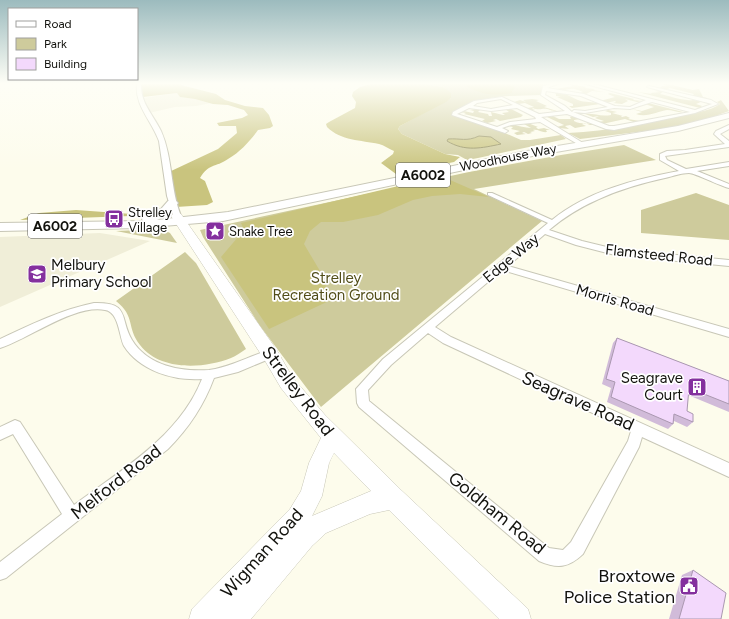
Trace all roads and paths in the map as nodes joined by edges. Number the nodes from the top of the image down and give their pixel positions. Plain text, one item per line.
1 (146, 112) edge
2 (458, 112) edge
3 (528, 112) edge
4 (564, 112) edge
5 (570, 112) edge
6 (695, 112) edge
7 (729, 116) edge
8 (539, 118) junction
9 (729, 127) edge
10 (498, 128) junction
11 (505, 131) dead end
12 (581, 144) junction
13 (729, 145) edge
14 (729, 164) edge
15 (688, 171) junction
16 (729, 186) edge
17 (490, 194) dead end
18 (172, 203) junction
19 (264, 208) junction
20 (223, 217) junction
21 (148, 219) junction
22 (178, 219) junction
23 (553, 223) junction
24 (110, 224) junction
25 (0, 228) edge
26 (544, 231) junction
27 (189, 235) junction
28 (729, 263) edge
29 (502, 267) junction
30 (428, 328) junction
31 (729, 333) edge
32 (0, 344) edge
33 (270, 354) junction
34 (210, 374) junction
35 (362, 389) joint
36 (638, 429) junction
37 (0, 434) edge
38 (333, 438) junction
39 (729, 470) edge
40 (392, 498) junction
41 (72, 516) junction
42 (0, 572) edge
43 (202, 619) edge
44 (233, 619) edge
45 (518, 619) edge

1 - 18 street, Strelley Road
2 - 10 street
3 - 8 street
4 - 8 street
5 - 6 street
7 - 12 main road, Woodhouse Way / A6002
8 - 10 street
8 - 12 street
9 - 13 street
10 - 11 street
12 - 19 main road, Woodhouse Way / A6002
13 - 15 street
14 - 15 street, Edge Way
15 - 16 street
15 - 23 street, Edge Way
17 - 23 street
18 - 21 main road, A6002
18 - 22 street, Strelley Road
19 - 20 main road, Woodhouse Way / A6002
19 - 22 main road, Woodhouse Way / A6002
20 - 22 main road, Woodhouse Way / A6002
20 - 27 main road, A6002
21 - 22 main road, A6002
21 - 24 main road, A6002
22 - 24 main road, A6002
22 - 27 main road, Strelley Road
23 - 26 street, Edge Way
24 - 25 main road, A6002
26 - 28 street, Flamsteed Road
26 - 29 street, Edge Way
27 - 33 main road, Strelley Road
29 - 30 street, Edge Way
29 - 31 street, Morris Road
30 - 35 street, Edge Way
30 - 36 street, Seagrave Road
32 - 34 street
33 - 34 street
33 - 38 main road, Strelley Road
34 - 41 street, Melford Road
35 - 36 street, Goldham Road
36 - 39 street, Seagrave Road
37 - 41 street
38 - 40 main road, Strelley Road
38 - 43 main road, Wigman Road
40 - 44 main road, Wigman Road
40 - 45 main road, Strelley Road
41 - 42 street, Melford Road

